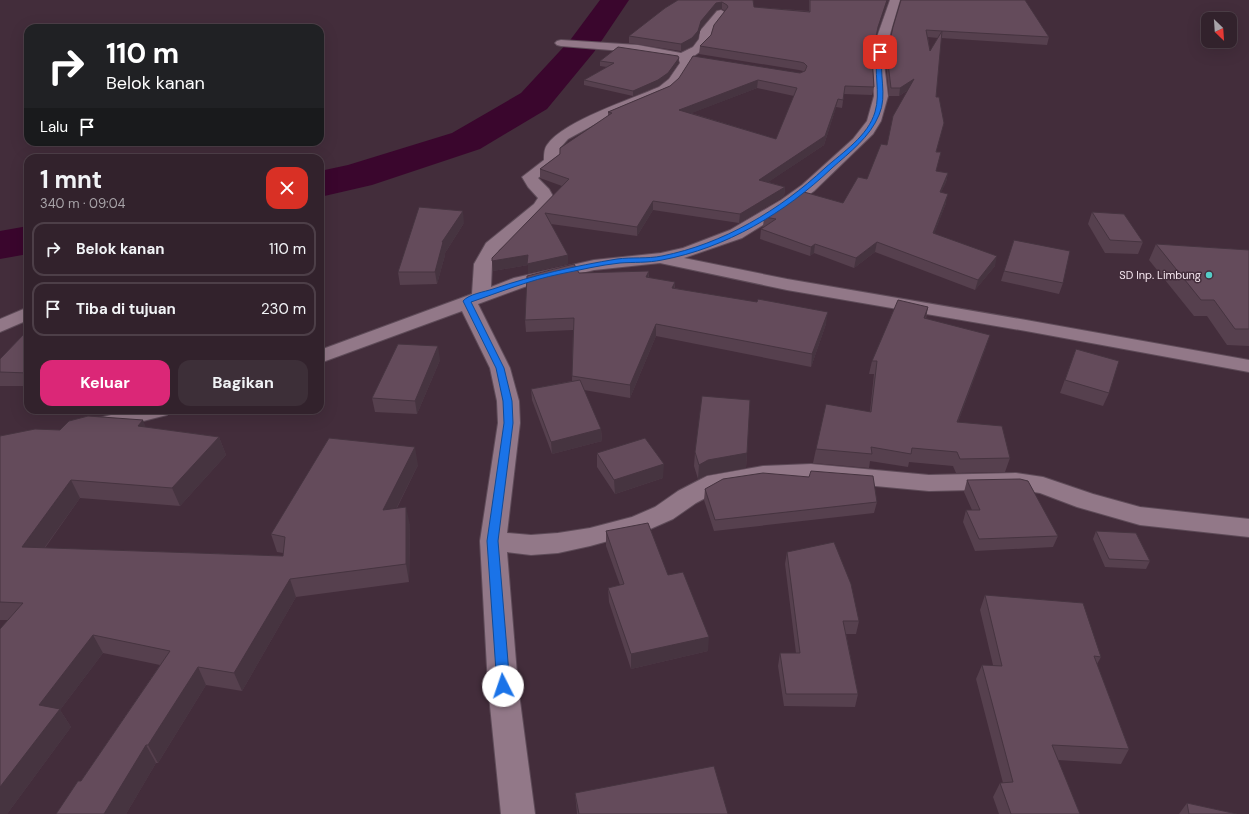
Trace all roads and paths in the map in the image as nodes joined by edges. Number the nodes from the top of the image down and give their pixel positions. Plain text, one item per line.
1 (895, 0) edge
2 (721, 13) edge
3 (566, 43) dead end
4 (684, 58) junction
5 (701, 60) edge
6 (661, 258) junction
7 (474, 298) junction
8 (24, 315) edge
9 (0, 326) edge
10 (324, 355) edge
11 (1249, 366) edge
12 (143, 414) edge
13 (77, 430) edge
14 (1249, 528) edge
15 (493, 541) junction
16 (518, 814) edge

1 - 6 street
2 - 4 street
3 - 4 street
4 - 5 street
4 - 7 street
6 - 7 street
6 - 11 street
7 - 10 street
7 - 15 street
8 - 9 street
12 - 13 street
14 - 15 street
15 - 16 street

